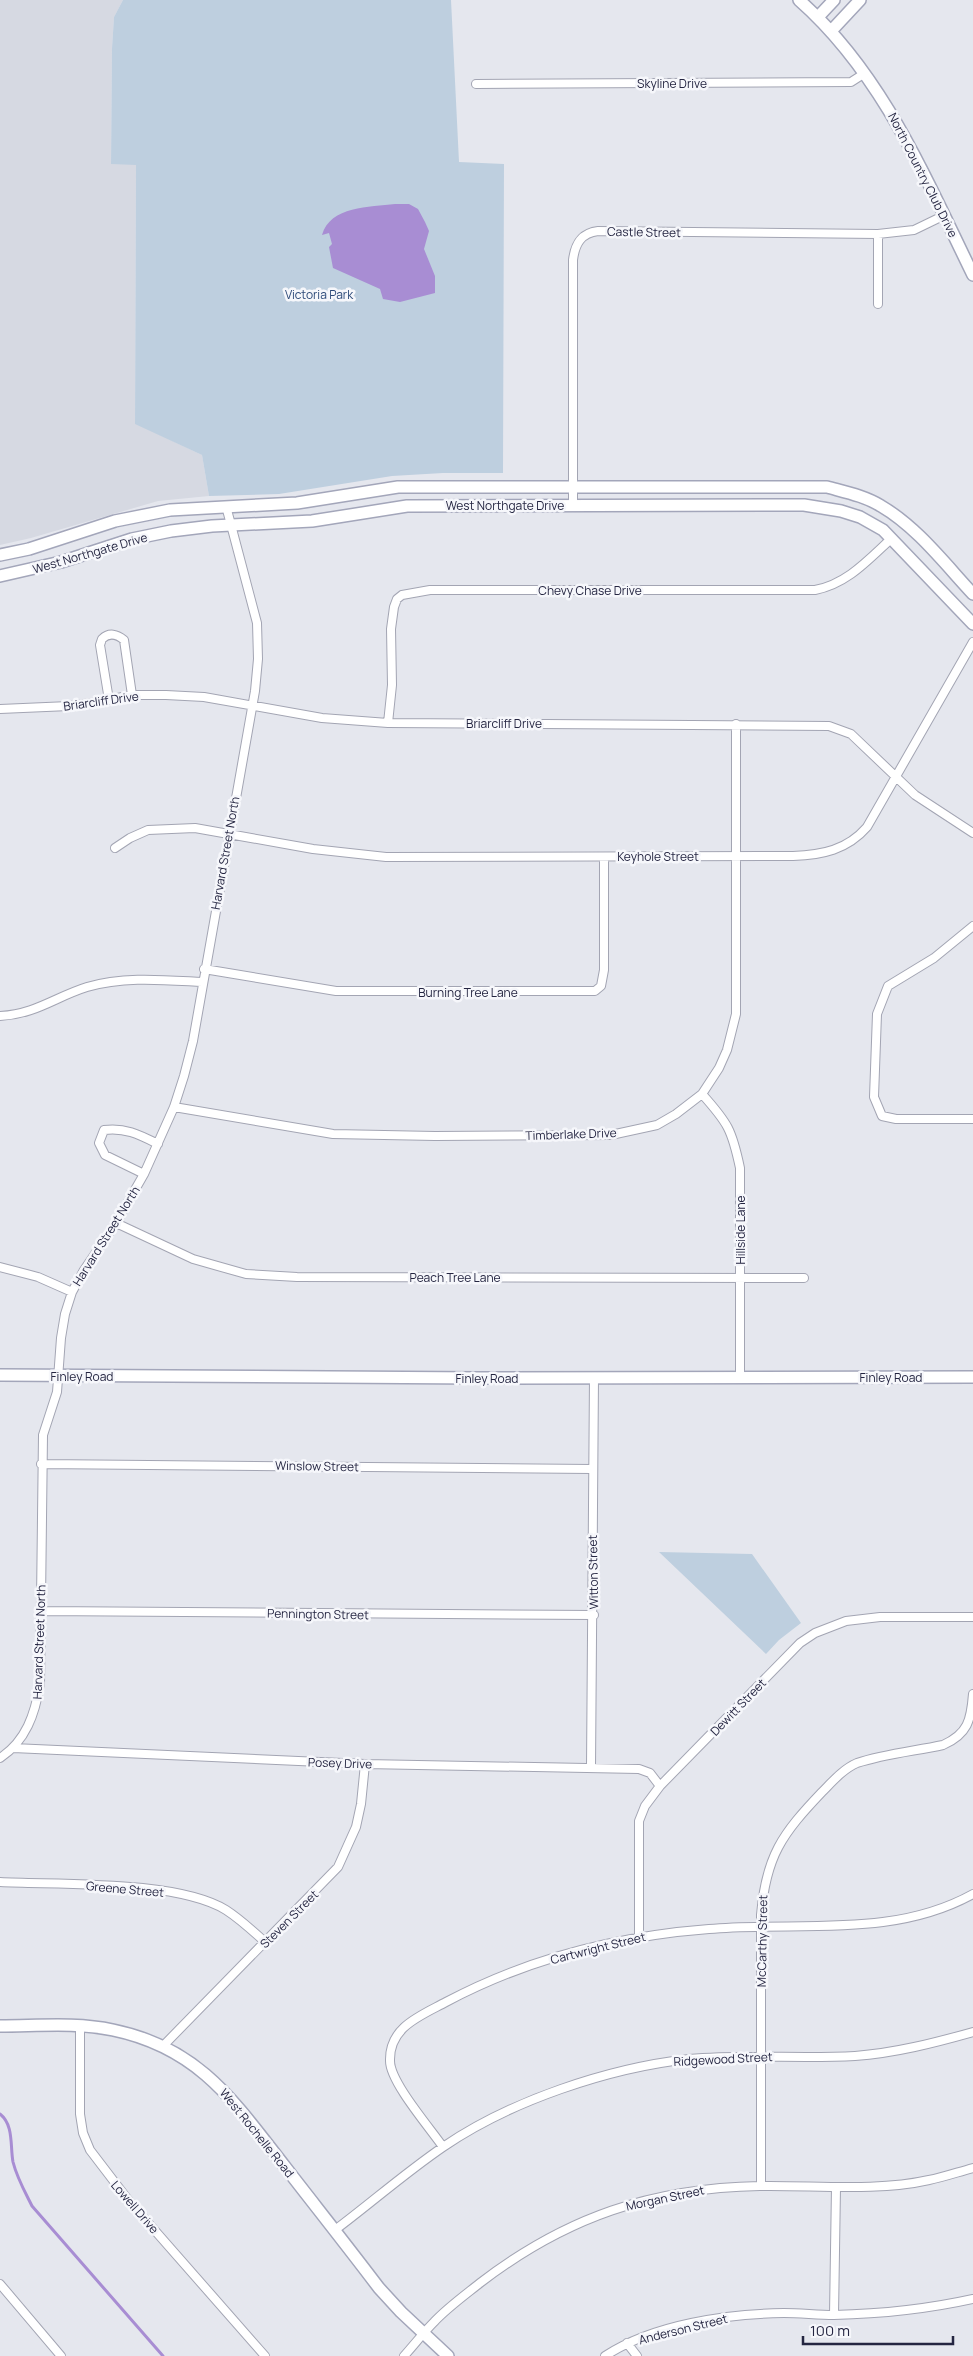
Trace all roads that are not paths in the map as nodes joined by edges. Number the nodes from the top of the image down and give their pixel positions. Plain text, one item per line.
1 (799, 0) edge
2 (834, 0) edge
3 (860, 0) edge
4 (818, 17) junction
5 (832, 30) junction
6 (865, 73) junction
7 (476, 84) dead end
8 (945, 215) junction
9 (878, 234) junction
10 (973, 275) edge
11 (878, 304) dead end
12 (573, 486) junction
13 (781, 486) junction
14 (573, 505) junction
15 (782, 505) junction
16 (226, 506) junction
17 (230, 525) junction
18 (892, 538) junction
19 (0, 555) edge
20 (0, 576) edge
21 (973, 594) edge
22 (973, 624) edge
23 (973, 642) edge
24 (132, 695) junction
25 (109, 700) junction
26 (253, 704) junction
27 (0, 709) edge
28 (388, 723) junction
29 (736, 724) junction
30 (896, 776) junction
31 (229, 833) junction
32 (973, 833) edge
33 (115, 848) dead end
34 (735, 856) junction
35 (604, 857) junction
36 (973, 926) edge
37 (204, 969) junction
38 (202, 982) junction
39 (0, 1016) edge
40 (702, 1094) junction
41 (174, 1107) junction
42 (973, 1119) edge
43 (158, 1144) junction
44 (144, 1174) junction
45 (116, 1224) junction
46 (0, 1267) edge
47 (740, 1278) junction
48 (804, 1278) dead end
49 (72, 1292) junction
50 (0, 1376) edge
51 (58, 1376) junction
52 (594, 1377) junction
53 (740, 1377) junction
54 (973, 1377) edge
55 (41, 1464) junction
56 (592, 1469) junction
57 (41, 1611) junction
58 (594, 1615) junction
59 (973, 1618) edge
60 (973, 1694) edge
61 (13, 1748) junction
62 (0, 1758) edge
63 (364, 1764) junction
64 (591, 1767) junction
65 (660, 1786) junction
66 (0, 1882) edge
67 (973, 1894) edge
68 (761, 1927) junction
69 (639, 1936) junction
70 (265, 1942) junction
71 (0, 2026) edge
72 (80, 2026) junction
73 (973, 2032) edge
74 (163, 2046) junction
75 (761, 2056) junction
76 (443, 2147) junction
77 (973, 2168) edge
78 (761, 2186) junction
79 (836, 2186) junction
80 (335, 2230) junction
81 (0, 2284) edge
82 (973, 2299) edge
83 (834, 2315) junction
84 (423, 2334) junction
85 (627, 2343) junction
86 (61, 2356) edge
87 (265, 2356) edge
88 (404, 2356) edge
89 (448, 2356) edge
90 (605, 2356) edge
91 (637, 2356) edge

1 - 4 main road, North Country Club Drive
2 - 4 main road
3 - 5 main road
4 - 5 main road, North Country Club Drive
5 - 6 main road, North Country Club Drive
6 - 7 street, Skyline Drive
6 - 8 main road, North Country Club Drive
8 - 9 street, Castle Street
8 - 10 main road, North Country Club Drive
9 - 11 street
9 - 12 street, Castle Street
12 - 13 main road, West Northgate Drive
12 - 14 street, Castle Street
12 - 16 main road, West Northgate Drive
13 - 15 main road
13 - 21 main road, West Northgate Drive
14 - 15 main road, West Northgate Drive
14 - 17 main road, West Northgate Drive
15 - 18 main road, West Northgate Drive
16 - 17 street, Harvard Street North
16 - 19 main road, West Northgate Drive
17 - 20 main road, West Northgate Drive
17 - 26 street, Harvard Street North
18 - 22 main road, West Northgate Drive
18 - 28 street, Chevy Chase Drive
23 - 30 street, Keyhole Street
24 - 25 street, Briarcliff Drive
24 - 25 street
24 - 26 street, Briarcliff Drive
25 - 27 street, Briarcliff Drive
26 - 28 street, Briarcliff Drive
26 - 31 street, Harvard Street North
28 - 29 street, Briarcliff Drive
29 - 30 street, Briarcliff Drive
29 - 34 street, Timberlake Drive
30 - 32 street, Briarcliff Drive
30 - 34 street, Keyhole Street
31 - 33 street, Keyhole Street
31 - 35 street, Keyhole Street
31 - 37 street, Harvard Street North
34 - 35 street, Keyhole Street
34 - 40 street, Timberlake Drive
35 - 37 street, Burning Tree Lane
36 - 42 street
37 - 38 street, Harvard Street North
38 - 39 street
38 - 41 street, Harvard Street North
40 - 41 street, Timberlake Drive
40 - 47 street, Hillside Lane
41 - 43 street, Harvard Street North
43 - 44 street, Harvard Street North
43 - 44 street
44 - 45 street, Harvard Street North
45 - 47 street, Peach Tree Lane
45 - 49 street, Harvard Street North
46 - 49 street
47 - 48 street, Peach Tree Lane
47 - 53 street, Hillside Lane
49 - 51 street, Harvard Street North
50 - 51 main road, Finley Road
51 - 52 main road, Finley Road
51 - 55 street, Harvard Street North
52 - 53 main road, Finley Road
52 - 56 street, Witton Street
53 - 54 main road, Finley Road
55 - 56 street, Winslow Street
55 - 57 street, Harvard Street North
56 - 58 street, Witton Street
57 - 58 street, Pennington Street
57 - 61 street, Harvard Street North
58 - 64 street, Witton Street
59 - 65 street, Dewitt Street
60 - 68 street, McCarthy Street
61 - 62 street, Harvard Street North
61 - 63 street, Posey Drive
63 - 64 street, Posey Drive
63 - 70 street, Steven Street
64 - 65 street, Posey Drive
65 - 69 street, Dewitt Street
66 - 70 street, Greene Street
67 - 68 street, Cartwright Street
68 - 69 street, Cartwright Street
68 - 75 street, McCarthy Street
69 - 76 street, Cartwright Street
70 - 74 street, Steven Street
71 - 72 main road, West Rochelle Road
72 - 74 main road, West Rochelle Road
72 - 87 street, Lowell Drive
73 - 75 street, Ridgewood Street
74 - 80 main road, West Rochelle Road
75 - 76 street, Ridgewood Street
75 - 78 street, McCarthy Street
76 - 80 street, Ridgewood Street
77 - 79 street, Morgan Street
78 - 79 street, Morgan Street
78 - 84 street, Morgan Street
79 - 83 street
80 - 84 main road, West Rochelle Road
81 - 86 street
82 - 83 street, Anderson Street
83 - 85 street, Anderson Street
84 - 88 street, Morgan Street
84 - 89 main road, West Rochelle Road
85 - 90 street, Anderson Street
85 - 91 street

